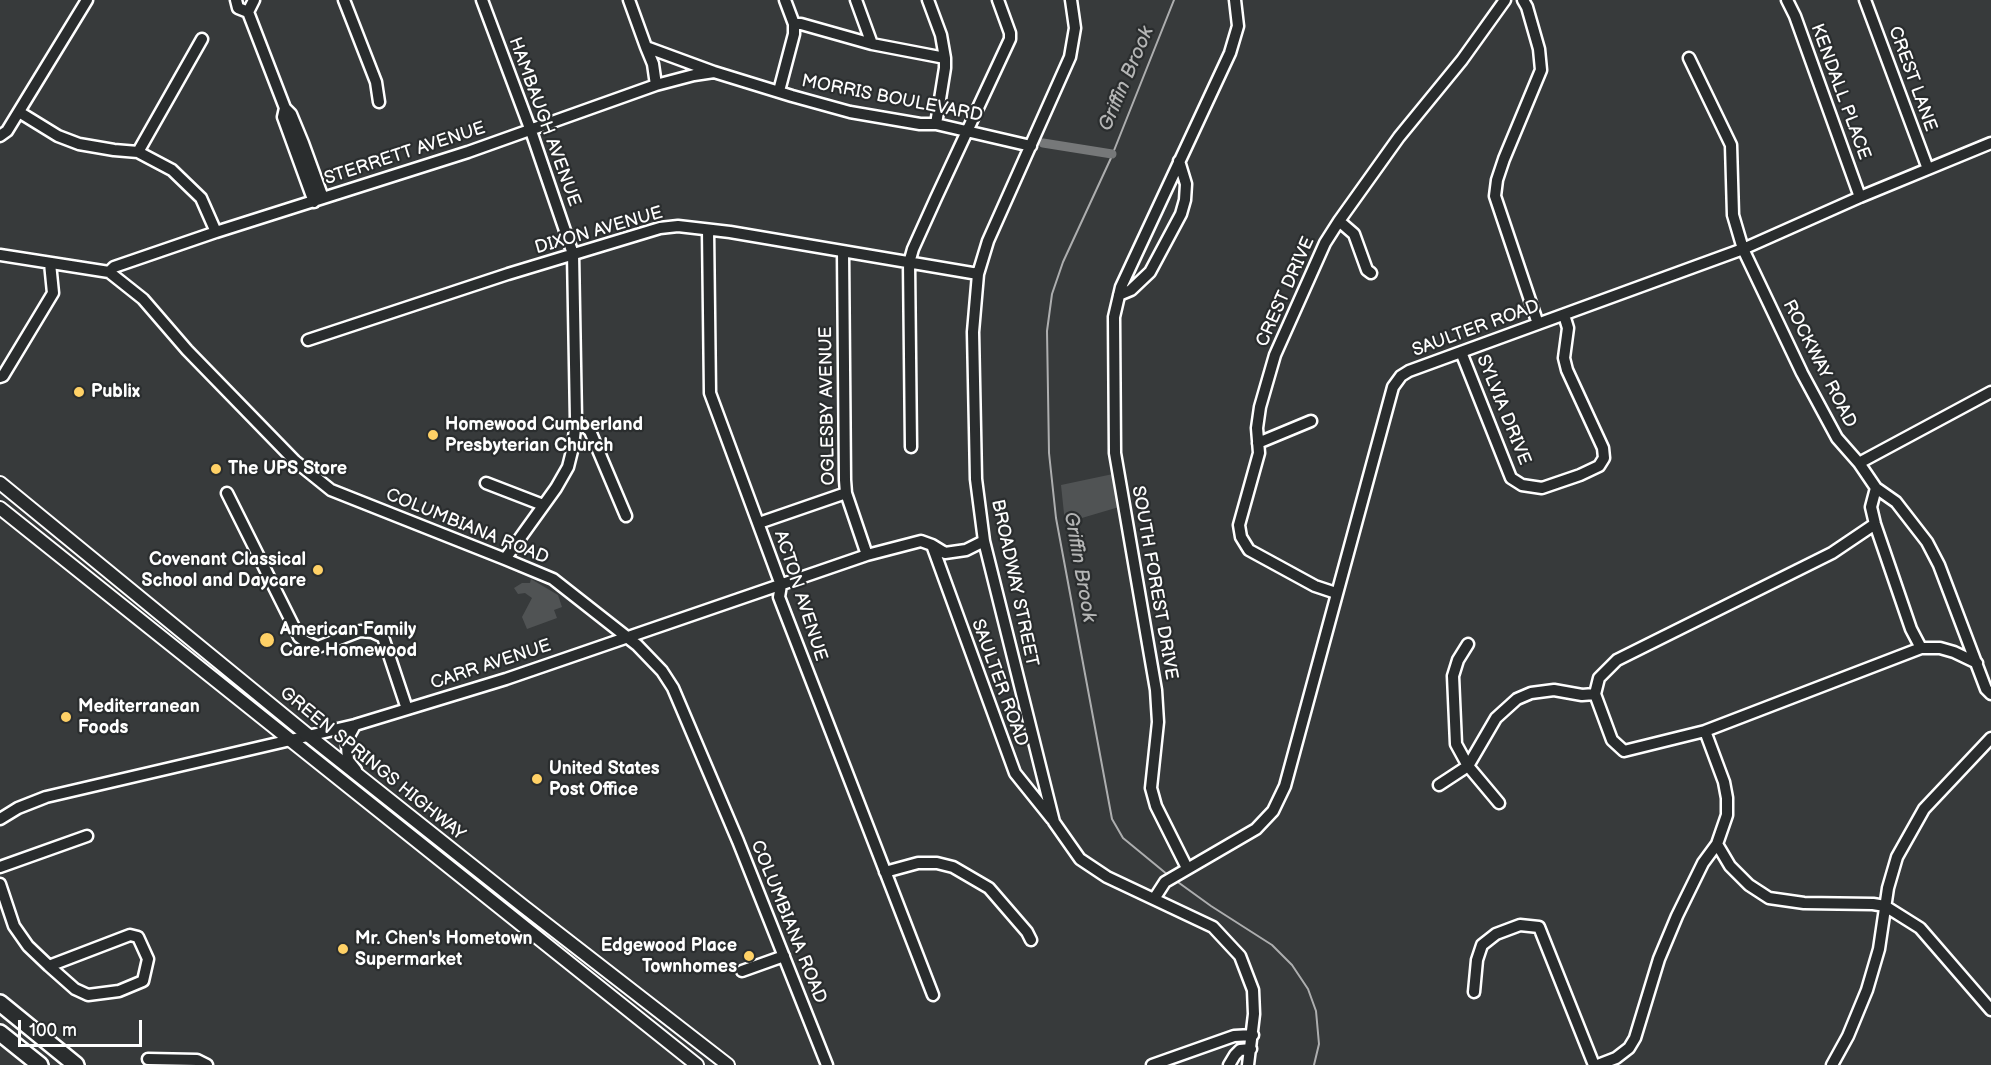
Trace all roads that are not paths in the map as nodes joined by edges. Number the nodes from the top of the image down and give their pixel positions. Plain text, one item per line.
1 (87, 0) edge
2 (236, 0) edge
3 (254, 0) edge
4 (344, 0) edge
5 (482, 0) edge
6 (629, 0) edge
7 (785, 0) edge
8 (856, 0) edge
9 (928, 0) edge
10 (998, 0) edge
11 (1071, 0) edge
12 (1235, 0) edge
13 (1504, 0) edge
14 (1523, 0) edge
15 (1787, 0) edge
16 (1865, 0) edge
17 (248, 12) junction
18 (794, 24) junction
19 (202, 39) dead end
20 (872, 44) junction
21 (646, 47) junction
22 (945, 58) junction
23 (1689, 58) dead end
24 (714, 72) junction
25 (656, 85) junction
26 (779, 91) junction
27 (380, 102) dead end
28 (19, 112) junction
29 (936, 124) junction
30 (531, 130) junction
31 (967, 130) junction
32 (0, 136) edge
33 (1991, 143) edge
34 (1031, 146) junction
35 (138, 152) junction
36 (1179, 161) junction
37 (1928, 169) junction
38 (1860, 197) junction
39 (318, 200) junction
40 (1339, 221) junction
41 (708, 230) junction
42 (216, 232) junction
43 (1743, 249) junction
44 (843, 252) junction
45 (573, 254) junction
46 (0, 255) edge
47 (50, 263) junction
48 (909, 263) junction
49 (109, 272) junction
50 (1371, 273) dead end
51 (978, 274) junction
52 (1119, 295) junction
53 (1564, 315) junction
54 (1538, 324) junction
55 (308, 340) dead end
56 (1461, 352) junction
57 (0, 377) edge
58 (1991, 392) edge
59 (576, 419) junction
60 (1311, 421) dead end
61 (1258, 443) junction
62 (911, 447) dead end
63 (1859, 463) junction
64 (0, 483) edge
65 (486, 483) dead end
66 (1876, 488) junction
67 (227, 493) dead end
68 (846, 493) junction
69 (543, 505) junction
70 (28, 506) junction
71 (0, 508) edge
72 (626, 516) dead end
73 (16, 520) junction
74 (759, 523) junction
75 (1875, 524) junction
76 (984, 541) junction
77 (932, 545) junction
78 (867, 555) junction
79 (505, 559) junction
80 (781, 585) junction
81 (1336, 593) junction
82 (628, 637) junction
83 (1468, 644) dead end
84 (1921, 648) junction
85 (1977, 663) junction
86 (1595, 694) junction
87 (1991, 694) edge
88 (407, 709) junction
89 (262, 716) junction
90 (355, 725) junction
91 (1705, 731) junction
92 (309, 736) junction
93 (1991, 738) edge
94 (292, 740) junction
95 (261, 748) junction
96 (1468, 766) junction
97 (361, 778) junction
98 (1439, 785) dead end
99 (1499, 803) dead end
100 (0, 819) edge
101 (1054, 822) junction
102 (87, 836) dead end
103 (1717, 844) junction
104 (0, 867) edge
105 (1183, 870) junction
106 (885, 872) junction
107 (0, 884) edge
108 (1154, 899) junction
109 (1885, 906) junction
110 (1031, 940) dead end
111 (784, 956) junction
112 (49, 966) junction
113 (742, 971) dead end
114 (1474, 992) dead end
115 (933, 995) dead end
116 (2, 1004) edge
117 (1991, 1010) edge
118 (0, 1033) edge
119 (1253, 1035) junction
120 (1251, 1049) junction
121 (148, 1059) dead end
122 (40, 1065) edge
123 (76, 1065) edge
124 (207, 1065) edge
125 (697, 1065) edge
126 (728, 1065) edge
127 (827, 1065) edge
128 (1152, 1065) edge
129 (1229, 1065) edge
130 (1248, 1065) edge
131 (1596, 1065) edge
132 (1832, 1065) edge

1 - 28 street
2 - 17 street
3 - 17 street
4 - 27 street
5 - 30 street, HAMBAUGH AVENUE
6 - 21 street
7 - 18 street
8 - 20 street
9 - 22 street
10 - 31 street
11 - 34 street, BROADWAY STREET
12 - 36 street, SOUTH FOREST DRIVE
13 - 40 street, CREST DRIVE
14 - 54 street
15 - 38 street, KENDALL PLACE
16 - 37 street, CREST LANE
17 - 39 street
18 - 20 street
18 - 26 street
19 - 35 street
20 - 22 street
21 - 24 street, MORRIS BOULEVARD
21 - 25 street
22 - 29 street
23 - 43 street, ROCKWAY ROAD
24 - 25 street, STERRETT AVENUE
24 - 26 street, MORRIS BOULEVARD
25 - 30 street, STERRETT AVENUE
26 - 29 street, MORRIS BOULEVARD
28 - 32 street
28 - 35 street
29 - 31 street, MORRIS BOULEVARD
30 - 39 street, STERRETT AVENUE
30 - 45 street, HAMBAUGH AVENUE
31 - 34 street, MORRIS BOULEVARD
31 - 48 street
33 - 37 street, SAULTER ROAD
34 - 51 street, BROADWAY STREET
35 - 42 street
36 - 52 street, SOUTH FOREST DRIVE
36 - 52 street
37 - 38 street, SAULTER ROAD
38 - 43 street, SAULTER ROAD
39 - 42 street, STERRETT AVENUE
40 - 50 street
40 - 61 street, CREST DRIVE
41 - 44 street, DIXON AVENUE
41 - 45 street, DIXON AVENUE
41 - 74 street, ACTON AVENUE
42 - 49 street, STERRETT AVENUE
43 - 53 street, SAULTER ROAD
43 - 63 street, ROCKWAY ROAD
44 - 48 street, DIXON AVENUE
44 - 68 street, OGLESBY AVENUE
45 - 55 street, DIXON AVENUE
45 - 59 street, HAMBAUGH AVENUE
46 - 47 street, COLUMBIANA ROAD
47 - 49 street, COLUMBIANA ROAD
47 - 57 street
48 - 51 street, DIXON AVENUE
48 - 62 street
49 - 79 street, COLUMBIANA ROAD
51 - 76 street, BROADWAY STREET
52 - 105 street, SOUTH FOREST DRIVE
53 - 54 street, SAULTER ROAD
53 - 56 street, SYLVIA DRIVE
54 - 56 street, SAULTER ROAD
56 - 81 street, SAULTER ROAD
58 - 63 street
59 - 69 street, HAMBAUGH AVENUE
59 - 72 street
60 - 61 street
61 - 81 street, CREST DRIVE
63 - 66 street, ROCKWAY ROAD
64 - 70 main road, GREEN SPRINGS HIGHWAY
65 - 69 street
66 - 75 street
66 - 85 street, ROCKWAY ROAD
67 - 88 street
68 - 74 street
68 - 78 street, OGLESBY AVENUE
69 - 79 street, HAMBAUGH AVENUE
70 - 73 main road
70 - 92 main road, GREEN SPRINGS HIGHWAY
71 - 73 main road, GREEN SPRINGS HIGHWAY
73 - 89 main road, GREEN SPRINGS HIGHWAY
74 - 80 street, ACTON AVENUE
75 - 84 street
75 - 86 street
76 - 77 street, CARR AVENUE
76 - 101 street, BROADWAY STREET
77 - 78 street, CARR AVENUE
77 - 101 street, SAULTER ROAD
78 - 80 street, CARR AVENUE
79 - 82 street, COLUMBIANA ROAD
80 - 82 street, CARR AVENUE
80 - 106 street, ACTON AVENUE
81 - 105 street, SAULTER ROAD
82 - 88 street, CARR AVENUE
82 - 111 street, COLUMBIANA ROAD
83 - 96 street
84 - 85 street
84 - 91 street
85 - 87 street, ROCKWAY ROAD
86 - 91 street
86 - 96 street
88 - 90 street, CARR AVENUE
89 - 94 main road, GREEN SPRINGS HIGHWAY
89 - 95 street
90 - 92 street, CARR AVENUE
90 - 97 street
91 - 103 street
92 - 94 street, CARR AVENUE
92 - 97 main road, GREEN SPRINGS HIGHWAY
93 - 109 street
94 - 95 street, CARR AVENUE
94 - 125 main road, GREEN SPRINGS HIGHWAY
95 - 100 street, CARR AVENUE
96 - 98 street
96 - 99 street
97 - 126 main road, GREEN SPRINGS HIGHWAY
101 - 108 street, BROADWAY STREET
102 - 104 street
103 - 109 street
103 - 131 street
105 - 108 street, SAULTER ROAD
106 - 110 street
106 - 115 street, ACTON AVENUE
107 - 112 street
108 - 119 street, BROADWAY STREET
109 - 117 street
109 - 132 street
111 - 113 street
111 - 127 street, COLUMBIANA ROAD
112 - 112 street
114 - 131 street
116 - 123 highway
118 - 122 highway
119 - 120 street, BROADWAY STREET
119 - 128 street
120 - 129 street
120 - 130 street, BROADWAY STREET
121 - 124 street

